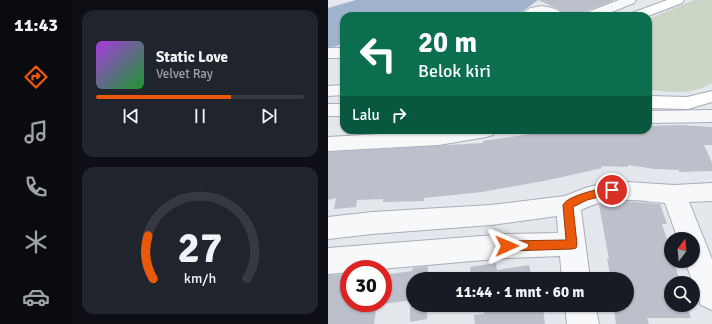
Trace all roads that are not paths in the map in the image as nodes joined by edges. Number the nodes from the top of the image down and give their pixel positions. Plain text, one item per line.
1 (630, 0) edge
2 (671, 1) edge
3 (531, 12) edge
4 (551, 12) edge
5 (600, 12) edge
6 (646, 12) edge
7 (328, 53) edge
8 (340, 53) edge
9 (340, 90) edge
10 (328, 91) edge
11 (712, 96) edge
12 (652, 102) edge
13 (712, 116) edge
14 (652, 117) edge
15 (328, 130) edge
16 (340, 130) edge
17 (462, 134) edge
18 (328, 144) edge
19 (712, 192) edge
20 (674, 194) junction
21 (568, 205) junction
22 (328, 228) edge
23 (688, 232) edge
24 (572, 244) junction
25 (328, 261) edge
26 (700, 263) edge
27 (575, 272) edge
28 (712, 295) edge
29 (581, 312) edge
30 (583, 324) edge

1 - 5 street
2 - 6 main road
3 - 4 street
7 - 8 street
9 - 10 street
11 - 12 main road
13 - 14 street
15 - 16 street
17 - 18 street
19 - 20 street
20 - 21 street
20 - 23 street
21 - 22 street
21 - 24 street
24 - 25 street
24 - 27 street
26 - 28 street
29 - 30 street

